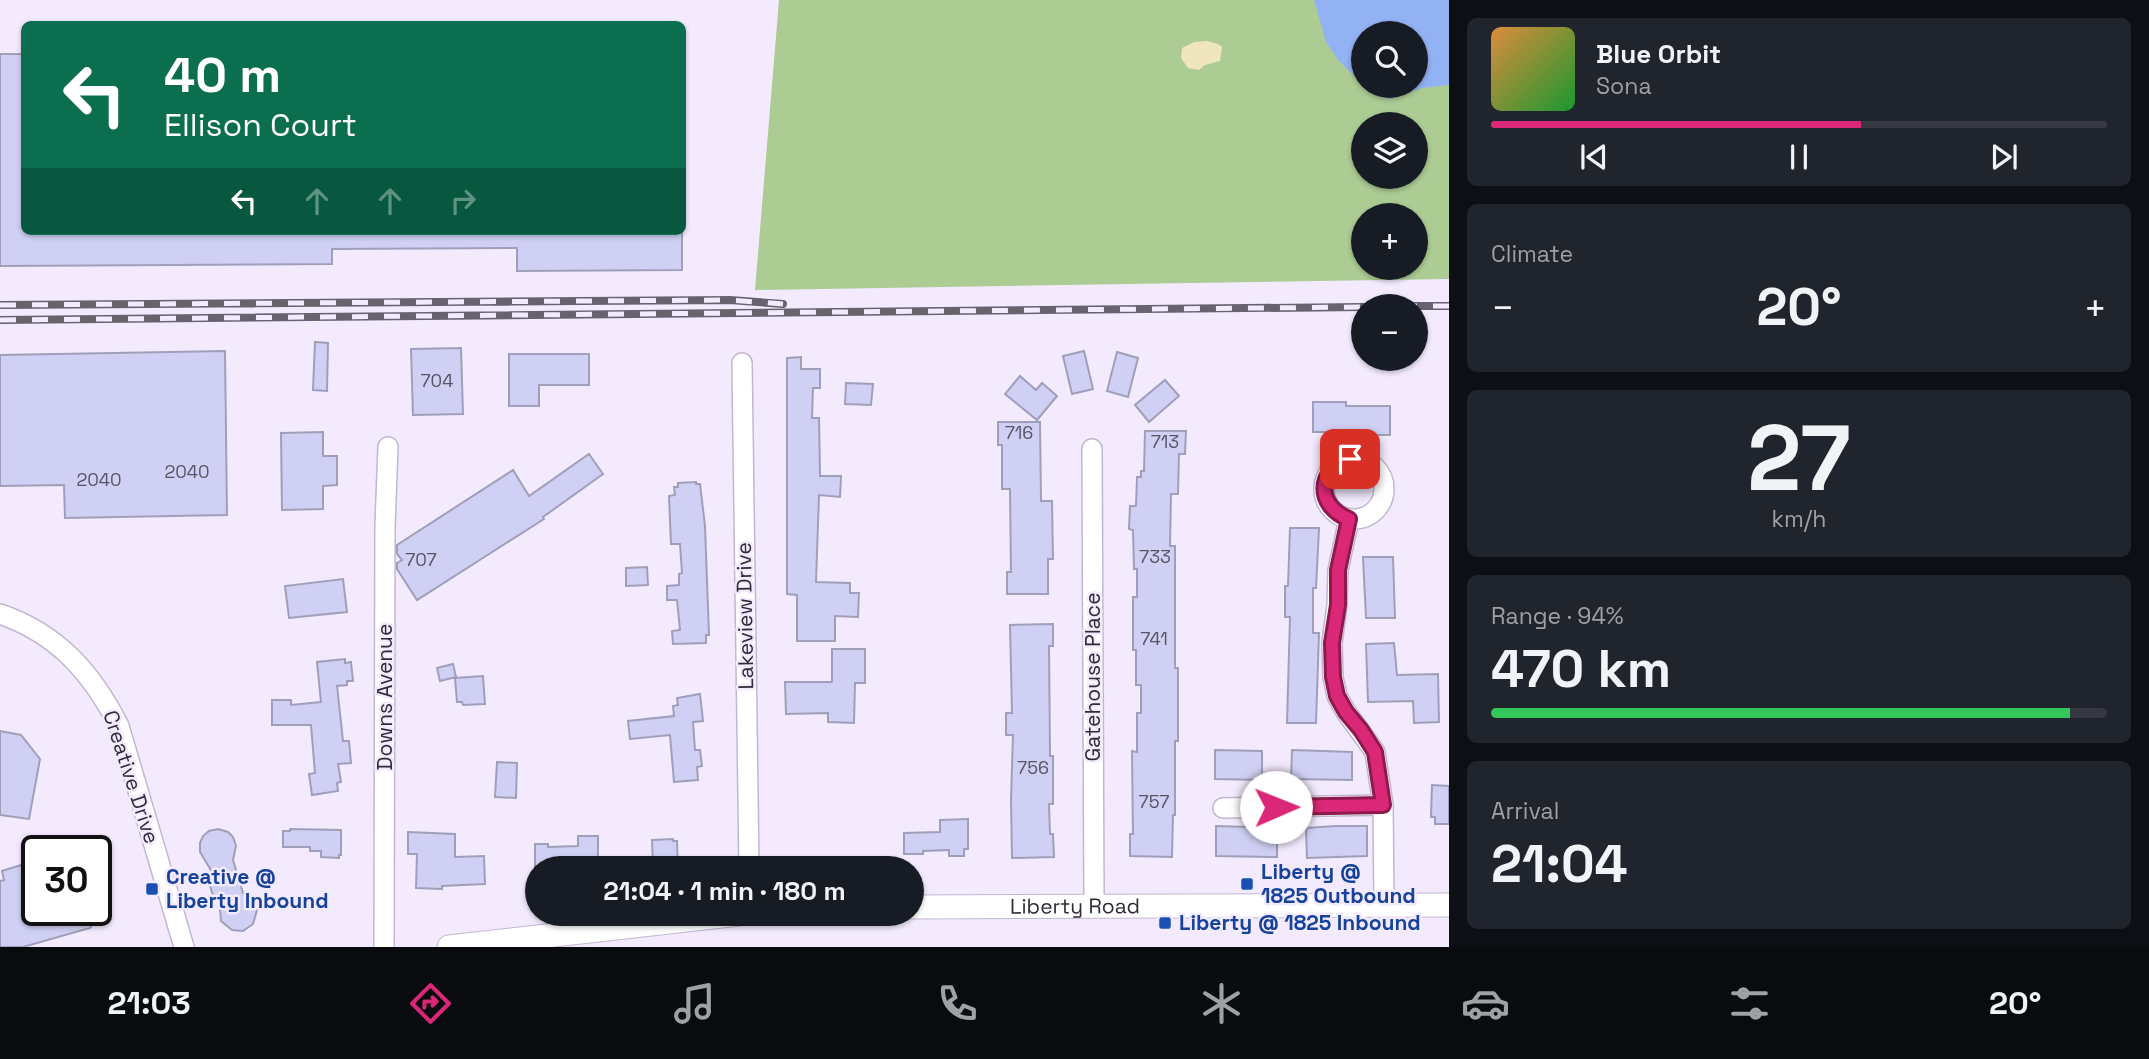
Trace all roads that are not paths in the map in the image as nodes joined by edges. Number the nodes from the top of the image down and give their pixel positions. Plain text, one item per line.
1 (742, 363) dead end
2 (388, 447) dead end
3 (1092, 449) dead end
4 (1349, 519) dead end
5 (0, 614) edge
6 (1383, 805) junction
7 (1223, 808) dead end
8 (749, 856) edge
9 (1094, 905) junction
10 (1384, 905) junction
11 (1449, 905) edge
12 (924, 907) edge
13 (634, 926) edge
14 (184, 947) edge
15 (384, 947) edge
16 (449, 947) edge

1 - 8 street, Lakeview Drive
2 - 15 street, Downs Avenue
3 - 9 street, Gatehouse Place
4 - 6 street
5 - 14 street, Creative Drive
6 - 7 street
6 - 10 street
9 - 10 main road, Liberty Road
9 - 12 main road, Liberty Road
10 - 11 main road, Liberty Road
13 - 16 main road

